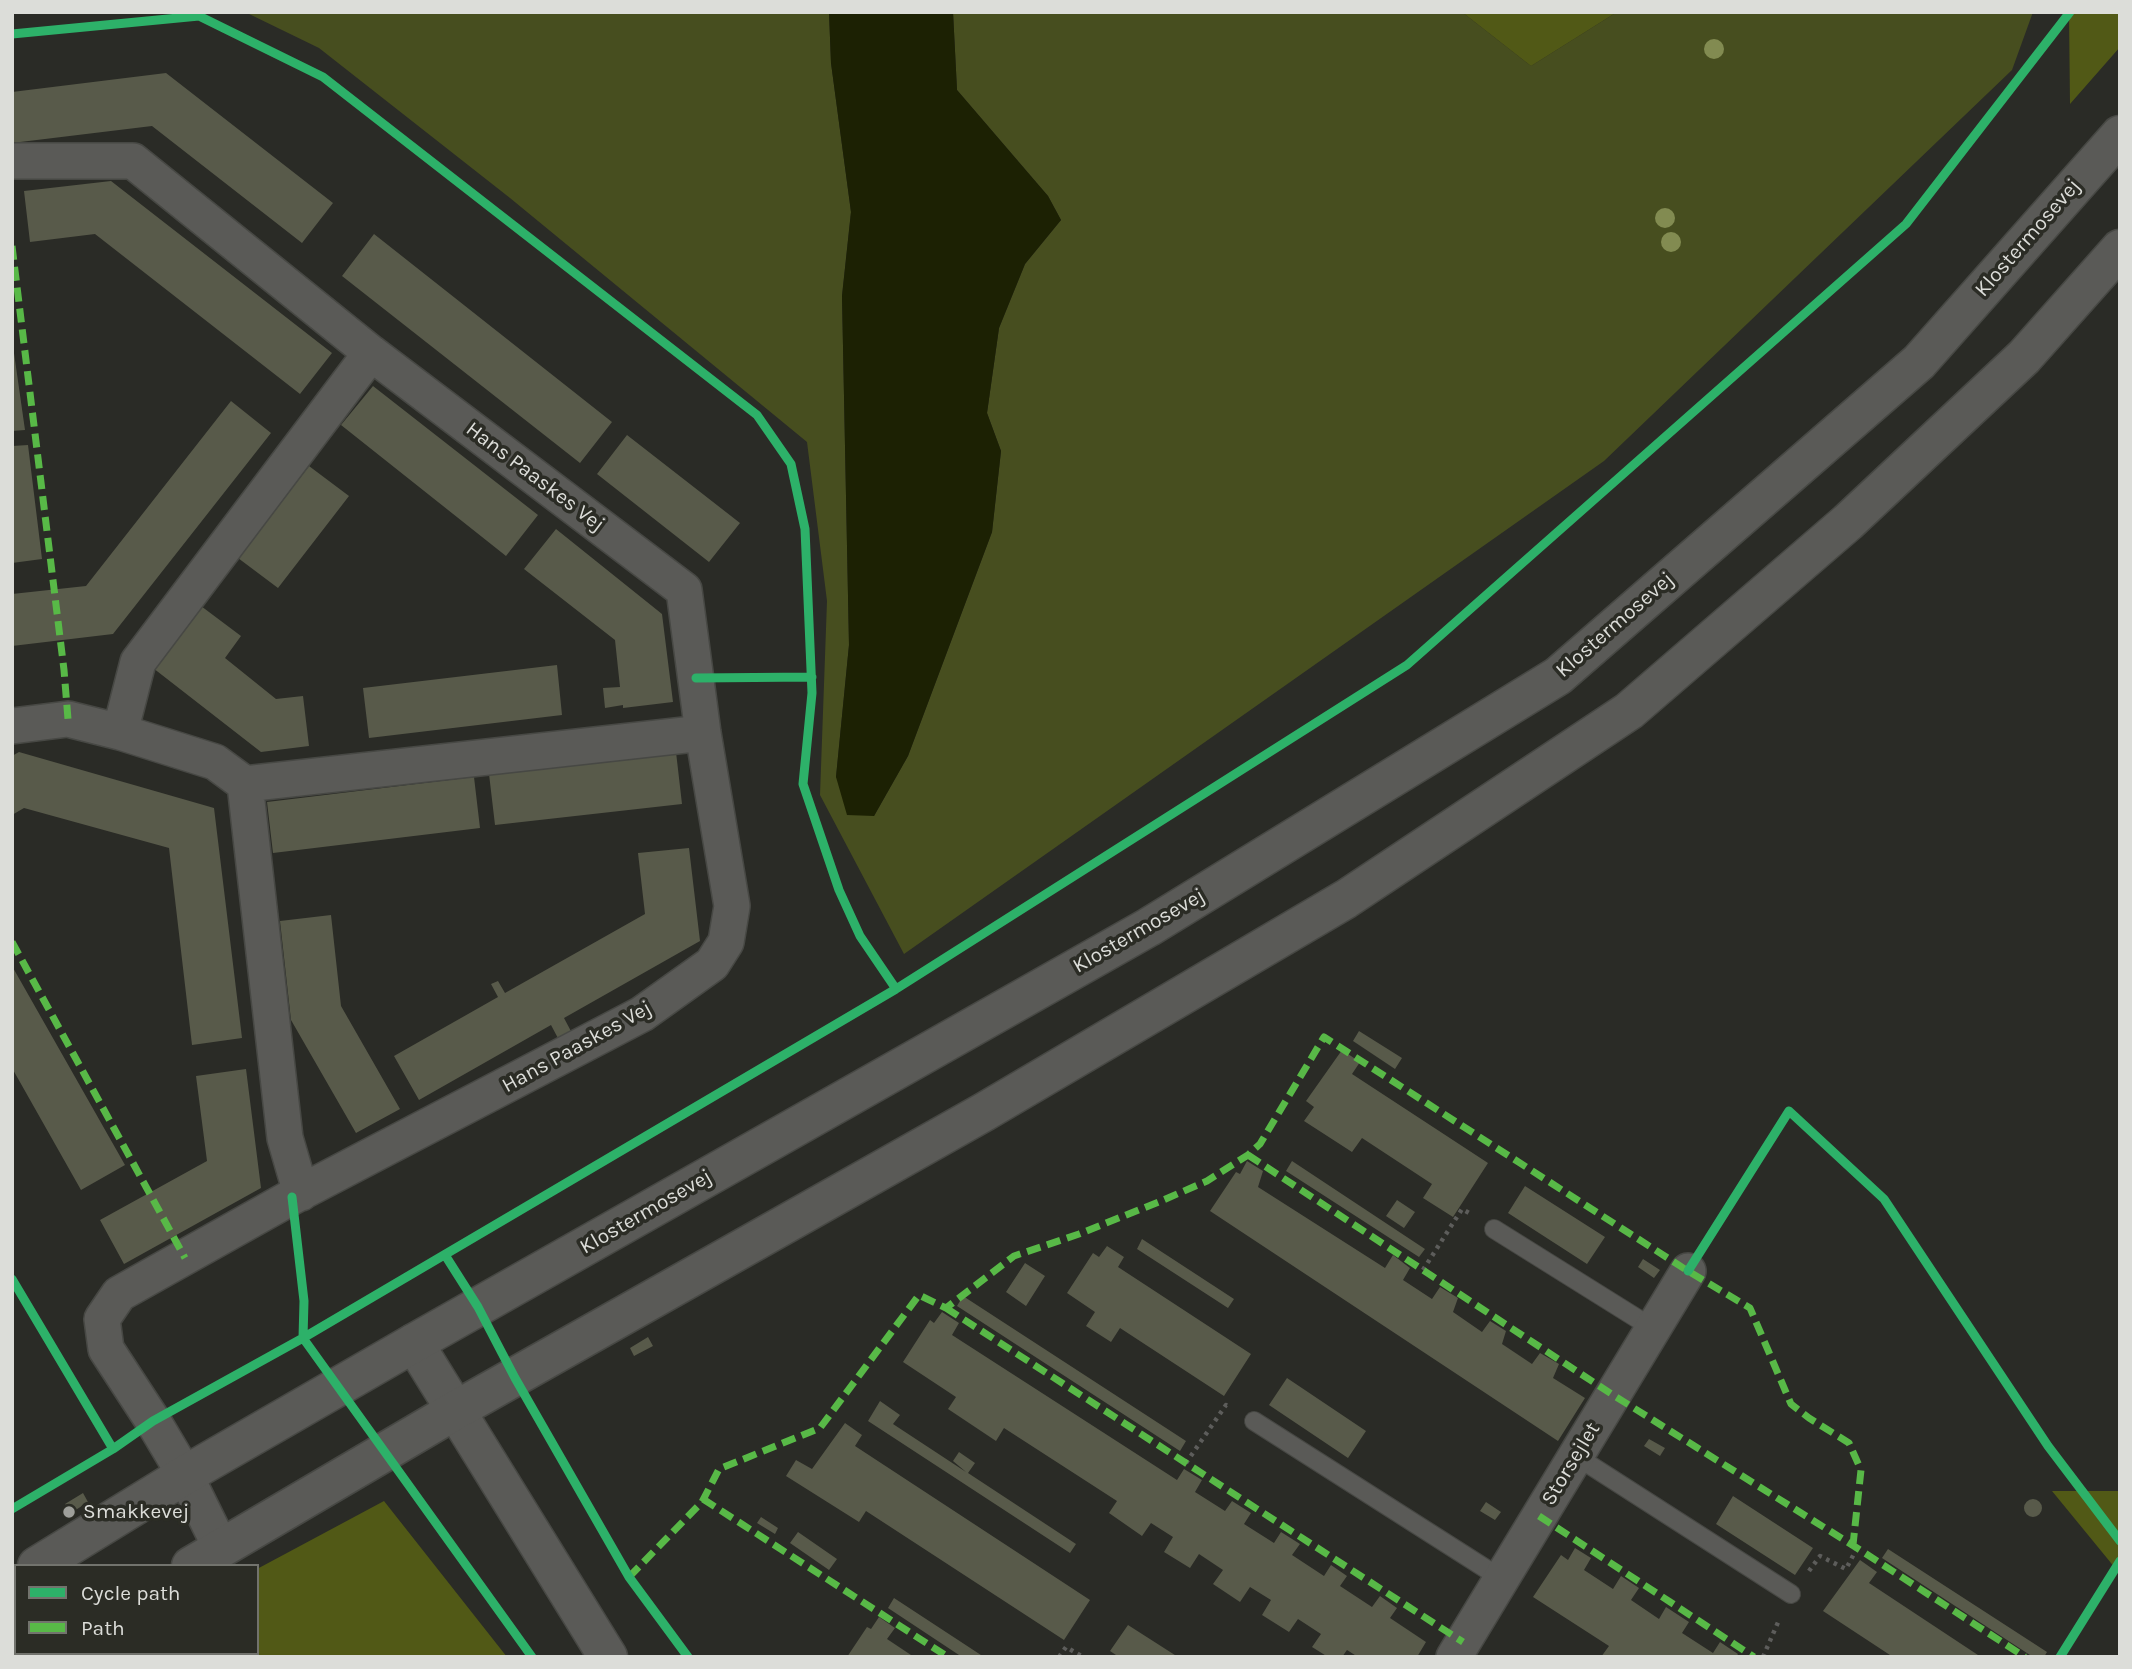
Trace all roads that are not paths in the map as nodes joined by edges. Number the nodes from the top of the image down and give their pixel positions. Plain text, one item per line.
1 (2120, 135) edge
2 (12, 161) edge
3 (2120, 249) edge
4 (371, 353) junction
5 (12, 726) edge
6 (120, 732) junction
7 (703, 733) junction
8 (245, 784) junction
9 (301, 1193) junction
10 (1494, 1229) road end
11 (1688, 1271) dead end
12 (1654, 1329) junction
13 (414, 1343) junction
14 (456, 1410) junction
15 (1254, 1421) road end
16 (1576, 1456) junction
17 (186, 1475) junction
18 (206, 1557) edge
19 (40, 1564) edge
20 (1502, 1579) junction
21 (1791, 1594) dead end
22 (608, 1657) edge
23 (1454, 1657) edge

1 - 13 main road, Klostermosevej
2 - 4 street, Hans Paaskes Vej
3 - 14 main road
4 - 6 street
4 - 7 street, Hans Paaskes Vej
5 - 6 street
6 - 8 street
7 - 8 street
7 - 9 street, Hans Paaskes Vej
8 - 9 street
9 - 17 street, Hans Paaskes Vej
10 - 12 lane
11 - 12 street, Storsejlet
12 - 16 street, Storsejlet
13 - 14 main road
13 - 17 main road, Klostermosevej
14 - 18 main road
14 - 22 main road
15 - 20 lane
16 - 20 street, Storsejlet
16 - 21 lane
17 - 18 street, Hans Paaskes Vej
17 - 19 main road, Klostermosevej
20 - 23 street, Storsejlet

